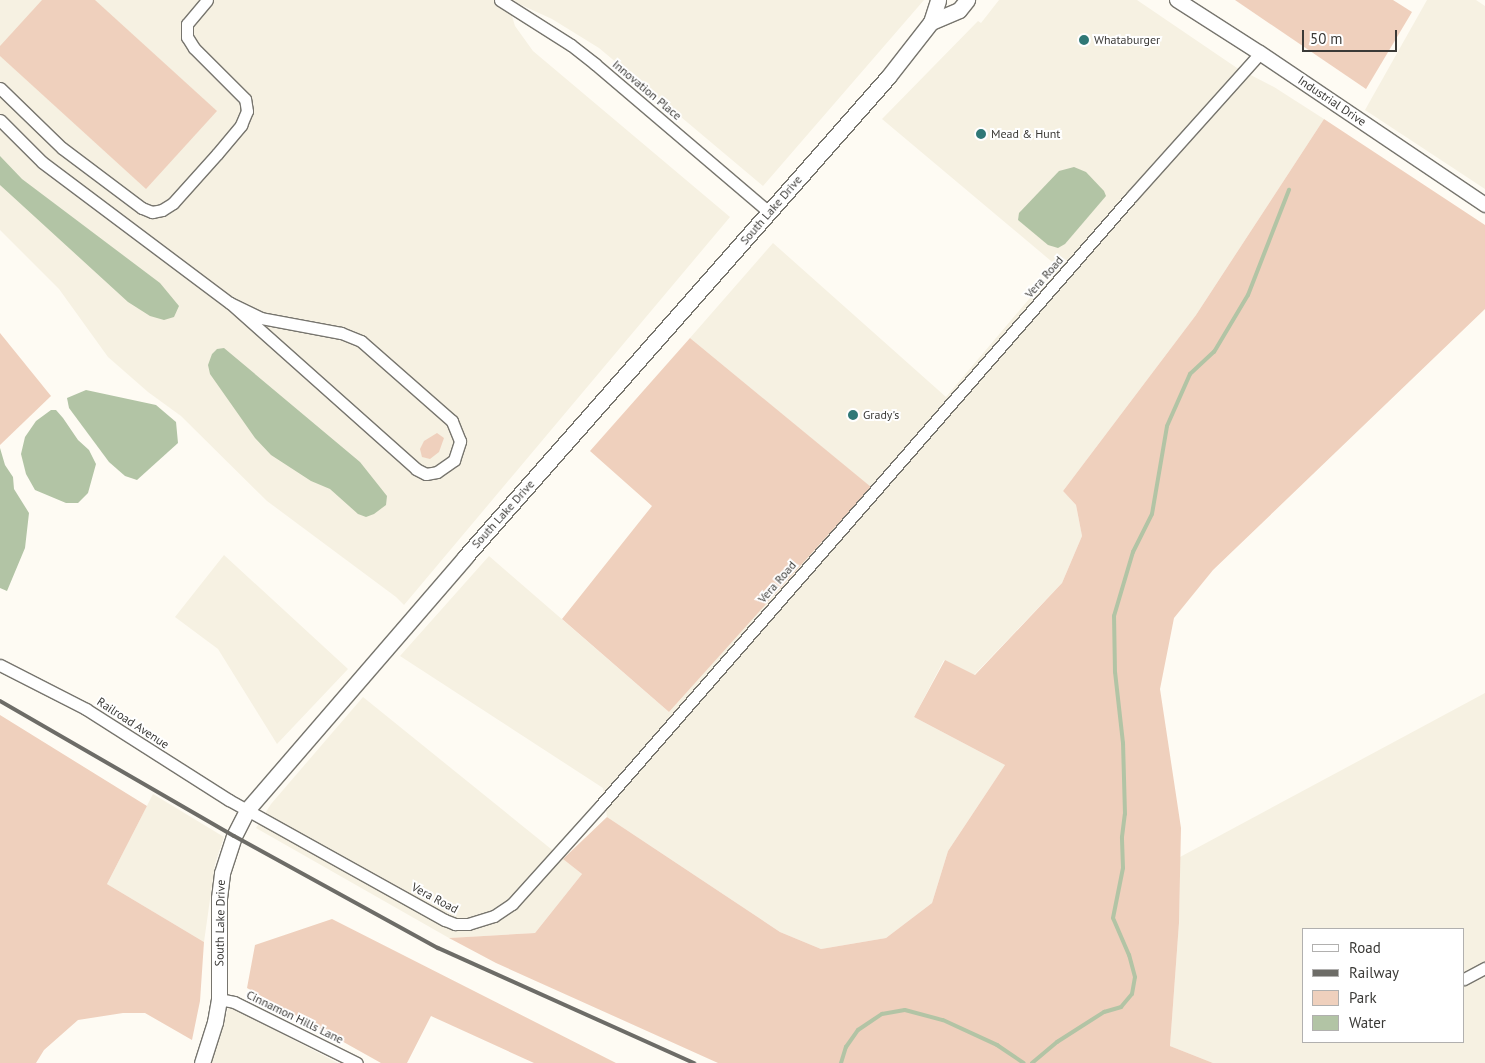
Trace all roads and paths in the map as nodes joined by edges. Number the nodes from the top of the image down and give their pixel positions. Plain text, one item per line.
1 (207, 0) edge
2 (500, 0) edge
3 (938, 0) edge
4 (967, 0) edge
5 (1177, 0) edge
6 (931, 22) junction
7 (1260, 53) junction
8 (0, 88) edge
9 (0, 120) edge
10 (1485, 206) edge
11 (769, 212) junction
12 (230, 303) junction
13 (0, 665) edge
14 (247, 810) junction
15 (1485, 968) edge
16 (1465, 978) edge
17 (218, 999) junction
18 (202, 1063) edge
19 (357, 1063) edge

1 - 8 street
2 - 11 street, Innovation Place
3 - 6 main road, South Lake Drive
4 - 6 main road, South Lake Drive
5 - 7 street, Industrial Drive
6 - 11 main road, South Lake Drive
7 - 10 street, Industrial Drive
7 - 14 street, Vera Road
9 - 12 street
11 - 14 main road, South Lake Drive
12 - 12 street
13 - 14 street, Railroad Avenue
14 - 17 main road, South Lake Drive
15 - 16 street
17 - 18 main road, South Lake Drive
17 - 19 street, Cinnamon Hills Lane

